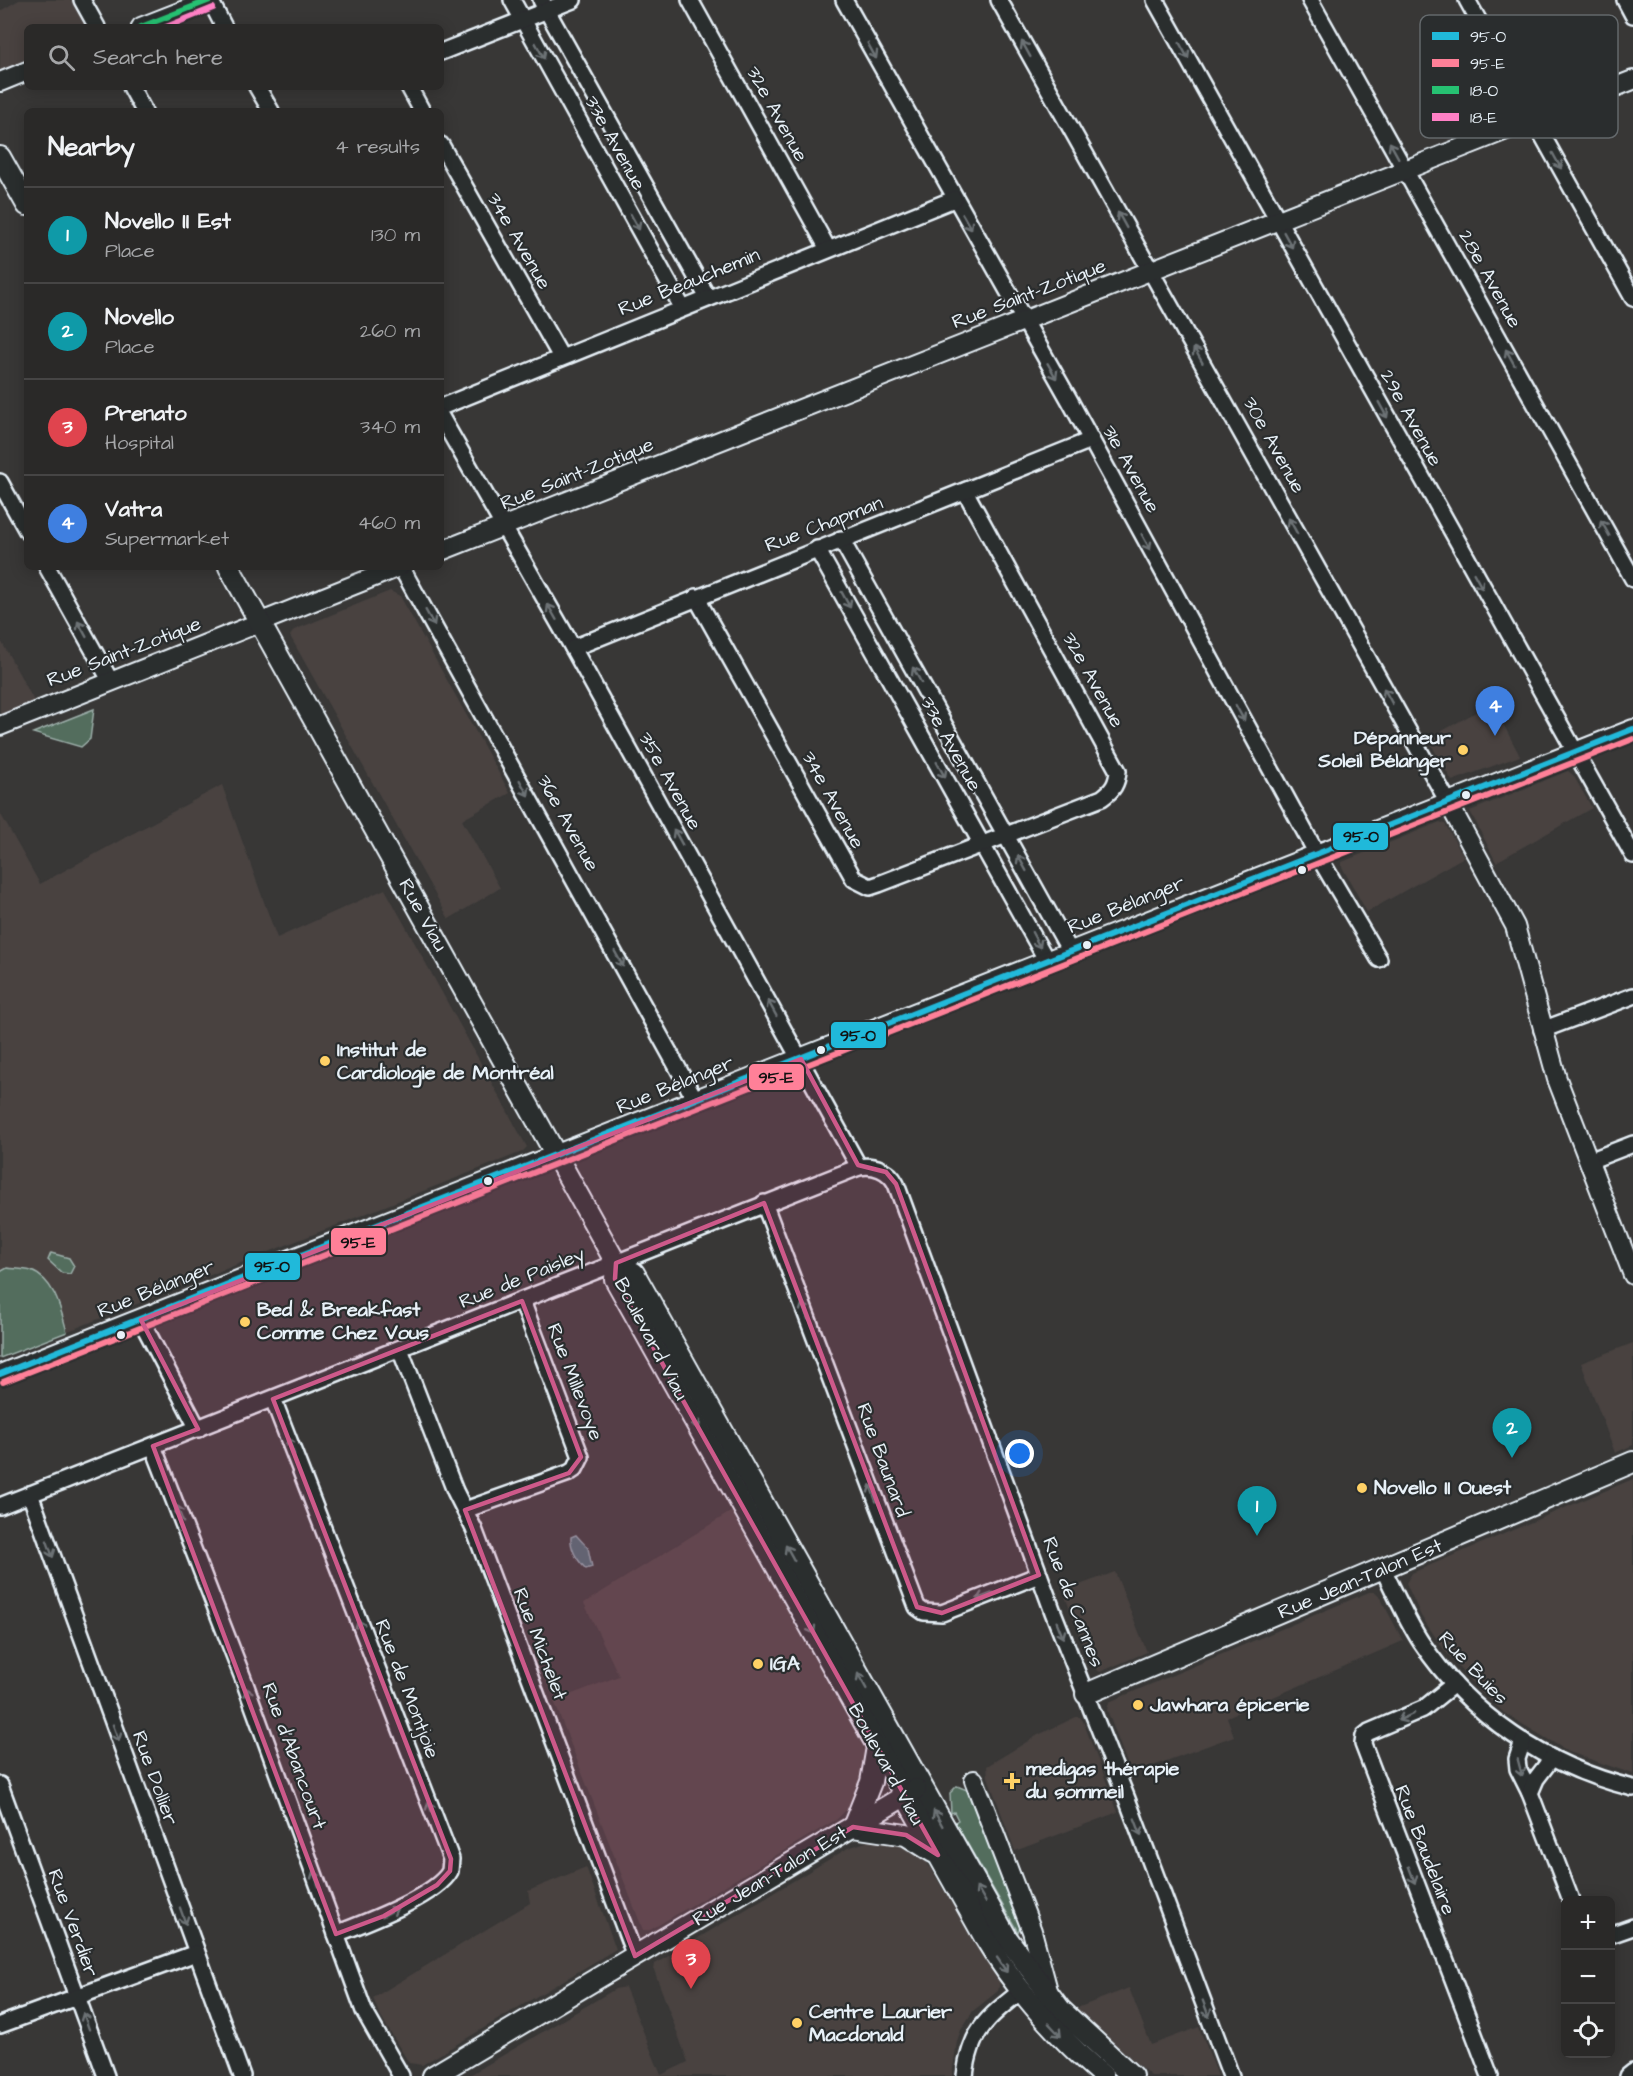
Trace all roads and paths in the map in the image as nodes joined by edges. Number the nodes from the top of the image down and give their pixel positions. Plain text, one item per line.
1 (82, 0) edge
2 (210, 0) edge
3 (512, 0) edge
4 (573, 0) edge
5 (690, 0) edge
6 (844, 0) edge
7 (999, 0) edge
8 (1155, 0) edge
9 (1310, 0) edge
10 (1467, 0) edge
11 (1625, 0) edge
12 (544, 6) edge
13 (1475, 15) edge
14 (1633, 15) edge
15 (522, 20) junction
16 (95, 24) edge
17 (149, 24) edge
18 (222, 24) edge
19 (444, 51) edge
20 (24, 72) edge
21 (1633, 80) edge
22 (0, 82) edge
23 (1618, 86) edge
24 (133, 90) edge
25 (259, 90) edge
26 (411, 90) edge
27 (142, 108) edge
28 (269, 108) edge
29 (420, 108) edge
30 (1487, 138) edge
31 (1543, 138) edge
32 (444, 150) edge
33 (0, 157) edge
34 (1405, 170) junction
35 (954, 199) junction
36 (24, 201) edge
37 (1277, 220) junction
38 (828, 249) junction
39 (1150, 271) junction
40 (708, 298) junction
41 (1633, 298) edge
42 (682, 307) junction
43 (1023, 320) junction
44 (561, 357) junction
45 (444, 406) edge
46 (444, 422) edge
47 (1091, 441) junction
48 (0, 482) edge
49 (965, 491) junction
50 (24, 526) edge
51 (503, 528) junction
52 (841, 539) junction
53 (817, 549) junction
54 (444, 550) edge
55 (49, 570) edge
56 (231, 570) edge
57 (393, 570) edge
58 (402, 570) edge
59 (1633, 579) edge
60 (696, 597) junction
61 (261, 623) junction
62 (573, 648) junction
63 (110, 680) junction
64 (0, 726) edge
65 (1633, 729) edge
66 (1574, 752) junction
67 (1448, 802) junction
68 (1007, 836) junction
69 (983, 844) junction
70 (1317, 854) junction
71 (1633, 855) edge
72 (1070, 951) junction
73 (1379, 959) dead end
74 (1047, 961) junction
75 (1633, 996) edge
76 (1542, 1030) junction
77 (801, 1059) junction
78 (696, 1101) junction
79 (1633, 1144) edge
80 (555, 1156) junction
81 (1588, 1161) junction
82 (859, 1167) junction
83 (764, 1203) junction
84 (616, 1263) junction
85 (1633, 1275) edge
86 (522, 1301) junction
87 (141, 1320) junction
88 (400, 1349) junction
89 (0, 1374) edge
90 (273, 1399) junction
91 (198, 1429) junction
92 (153, 1446) junction
93 (1633, 1462) edge
94 (30, 1494) junction
95 (0, 1506) edge
96 (465, 1510) junction
97 (1383, 1569) junction
98 (1039, 1575) junction
99 (1455, 1684) junction
100 (1086, 1694) junction
101 (1523, 1741) junction
102 (877, 1747) junction
103 (1552, 1758) junction
104 (974, 1780) dead end
105 (0, 1785) edge
106 (1633, 1788) edge
107 (912, 1791) junction
108 (1530, 1793) junction
109 (853, 1827) junction
110 (938, 1856) junction
111 (1569, 1896) edge
112 (1633, 1927) edge
113 (1032, 1931) junction
114 (336, 1934) junction
115 (1615, 1934) edge
116 (1007, 1938) junction
117 (196, 1953) junction
118 (635, 1956) junction
119 (1022, 1991) junction
120 (77, 1996) junction
121 (1050, 1996) junction
122 (0, 2025) edge
123 (1633, 2072) edge
124 (106, 2076) edge
125 (242, 2076) edge
126 (401, 2076) edge
127 (433, 2076) edge
128 (965, 2076) edge
129 (1103, 2076) edge
130 (1132, 2076) edge
131 (1231, 2076) edge
132 (1490, 2076) edge
133 (1628, 2076) edge

1 - 16 street
2 - 17 street
2 - 18 street
3 - 15 street, 33e Avenue
4 - 12 street
5 - 38 street, 32e Avenue
6 -> 35 street, 31e Avenue
39 -> 7 street, 30e Avenue
8 -> 37 street, 29e Avenue
34 -> 9 street, 28e Avenue
10 - 13 street
11 - 14 street
12 - 15 street
12 - 40 street, 33e Avenue
15 - 19 street
15 -> 42 street, 33e Avenue
20 - 22 street
21 - 23 street, Rue Saint-Zotique
24 - 27 street
25 - 28 street
26 - 29 street
30 - 34 street, Rue Saint-Zotique
31 -> 41 street
32 - 44 street, 34e Avenue
33 - 36 main road
34 - 37 street, Rue Saint-Zotique
59 -> 34 street, 28e Avenue
35 - 38 street, Rue Beauchemin
35 -> 43 street, 31e Avenue
37 - 39 street, Rue Saint-Zotique
37 -> 66 street, 29e Avenue
38 - 40 street, Rue Beauchemin
39 - 43 street, Rue Saint-Zotique
67 -> 39 street, 30e Avenue
40 - 42 street, Rue Beauchemin
42 - 44 street, Rue Beauchemin
43 -> 47 street, 31e Avenue
43 - 51 street, Rue Saint-Zotique
44 - 45 street, Rue Beauchemin
46 - 51 street, 35e Avenue
47 - 49 street, Rue Chapman
47 -> 70 street, 31e Avenue
48 - 50 street
49 - 52 street, Rue Chapman
49 - 68 street, 32e Avenue
51 - 54 street, Rue Saint-Zotique
62 -> 51 street, 35e Avenue
52 - 53 street, Rue Chapman
68 -> 52 street, 33e Avenue
53 - 60 street, Rue Chapman
53 -> 69 street, 33e Avenue
63 -> 55 street
56 - 61 main road, Rue Viau
57 - 61 street, Rue Saint-Zotique
58 -> 78 street, 36e Avenue
60 - 62 street, Rue Chapman
60 - 69 street, 34e Avenue
61 - 63 street, Rue Saint-Zotique
61 - 80 main road, Rue Viau
77 -> 62 street, 35e Avenue
63 - 64 street, Rue Saint-Zotique
65 - 66 street, Rue Bélanger
66 - 67 street, Rue Bélanger
66 - 71 street, 29e Avenue
67 - 70 street, Rue Bélanger
67 - 76 street, 30e Avenue
68 - 69 street, 34e Avenue
72 -> 68 street, 33e Avenue
69 -> 74 street, 33e Avenue
70 - 72 street, Rue Bélanger
70 - 73 street, 31e Avenue
72 - 74 street, Rue Bélanger
74 - 77 street, Rue Bélanger
75 - 76 street
76 - 81 street, 30e Avenue
77 - 78 street, Rue Bélanger
77 - 82 street, 35e Avenue
78 - 80 street, Rue Bélanger
79 - 81 street
80 - 84 main road, Rue Viau
80 - 87 street, Rue Bélanger
81 - 85 street, 30e Avenue
82 - 83 street, Rue de Paisley
82 - 98 street, Rue de Cannes
83 - 84 street, Rue de Paisley
98 -> 83 street, Rue Baunard
84 - 86 street, Rue de Paisley
84 -> 102 main road, Boulevard Viau
107 -> 84 main road, Boulevard Viau
86 - 88 street, Rue de Paisley
86 - 96 street, Rue Millevoye
87 - 89 street, Rue Bélanger
87 - 91 street
88 - 90 street, Rue de Paisley
88 - 96 street, Rue Michelet
90 - 91 street, Rue de Paisley
114 -> 90 street, Rue de Montjoie
91 - 92 street, Rue de Paisley
92 - 94 street, Rue de Paisley
114 -> 92 street, Rue d'Abancourt
93 - 97 main road, Rue Jean-Talon Est
94 - 95 street, Rue de Paisley
94 -> 117 street, Rue Dollier
96 - 118 street, Rue Michelet
97 - 99 street, Rue Buies
97 - 100 main road, Rue Jean-Talon Est
98 -> 100 street, Rue de Cannes
99 - 101 street, Rue Buies
99 -> 132 street, Rue Baudelaire
100 -> 131 street, Rue de Cannes
101 - 103 street, Rue Buies
101 -> 108 street
102 - 107 main road, Boulevard Viau
102 - 109 main road
103 - 106 street, Rue Buies
103 - 108 street
104 - 113 street, Boulevard Viau
105 - 120 street, Rue Verdier
107 - 109 main road, Rue Jean-Talon Est
107 - 110 main road, Boulevard Viau
116 -> 107 main road, Boulevard Viau
108 - 111 street
109 - 110 main road
109 - 118 main road, Rue Jean-Talon Est
110 -> 119 main road, Boulevard Viau
112 - 115 street
113 - 116 street
113 - 121 street, Boulevard Viau
114 - 126 street, Rue d'Abancourt
116 - 121 main road, Boulevard Viau
117 - 120 street
117 - 125 street, Rue Dollier
118 - 127 main road, Rue Jean-Talon Est
119 - 128 street
119 -> 129 main road, Boulevard Viau
120 - 122 street
124 -> 120 street, Rue Verdier
121 - 130 main road, Boulevard Viau
123 - 133 street

